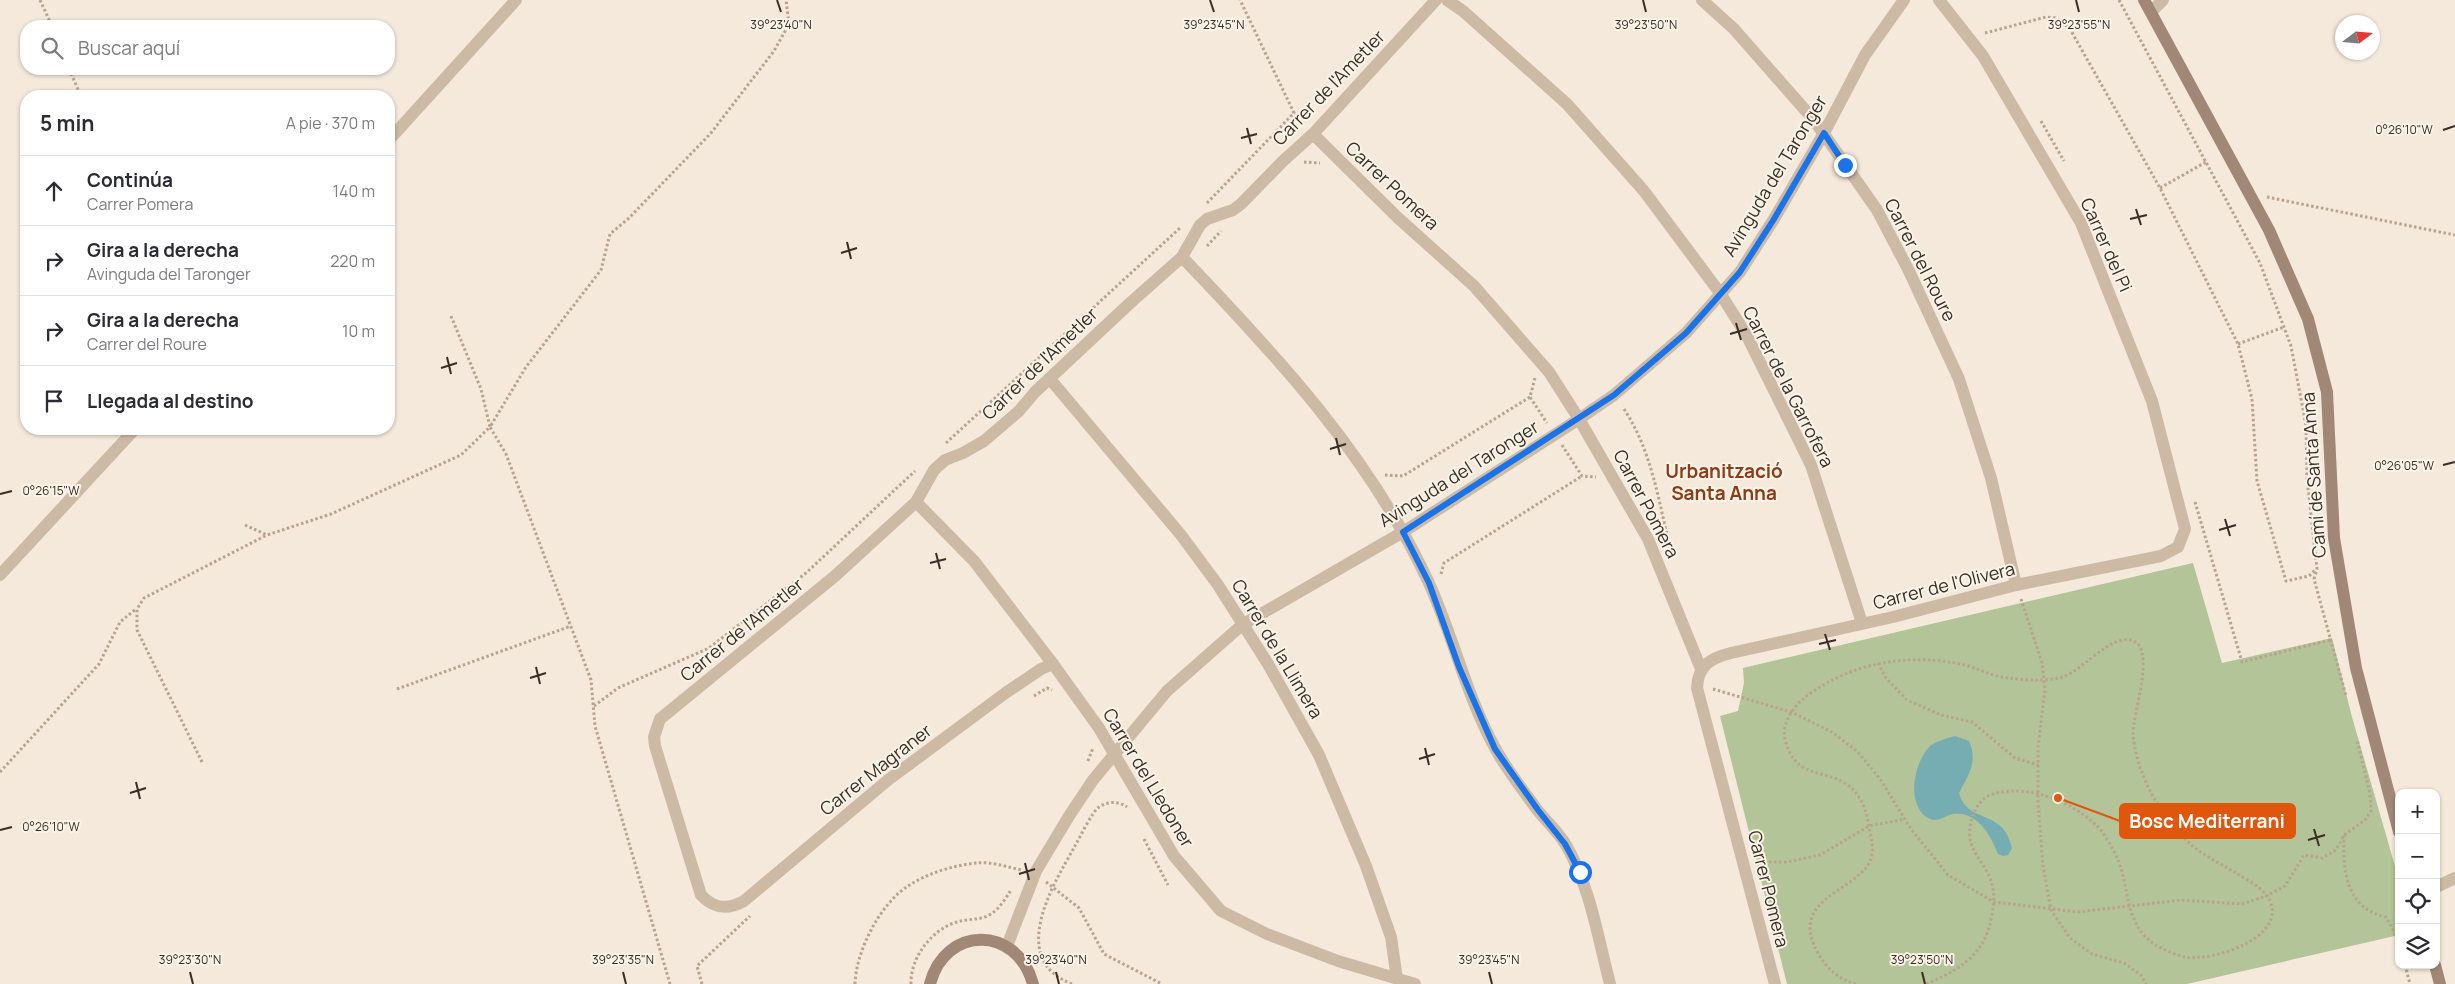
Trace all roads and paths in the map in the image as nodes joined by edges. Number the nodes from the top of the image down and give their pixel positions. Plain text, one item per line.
1 (40, 0) edge
2 (516, 0) edge
3 (786, 0) edge
4 (1240, 0) edge
5 (1436, 0) edge
6 (1447, 0) edge
7 (1702, 0) edge
8 (1904, 0) edge
9 (1939, 0) edge
10 (2119, 0) edge
11 (2144, 0) edge
12 (2163, 0) edge
13 (2151, 12) junction
14 (49, 20) edge
15 (1985, 33) dead end
16 (72, 75) edge
17 (78, 90) edge
18 (395, 133) edge
19 (1824, 133) junction
20 (1314, 134) junction
21 (2206, 162) junction
22 (1297, 163) dead end
23 (1323, 164) dead end
24 (2160, 188) junction
25 (2249, 193) junction
26 (1203, 207) dead end
27 (1227, 226) dead end
28 (1181, 227) dead end
29 (2455, 235) edge
30 (1202, 253) dead end
31 (1182, 257) junction
32 (1720, 293) junction
33 (451, 316) dead end
34 (2284, 327) junction
35 (2238, 344) junction
36 (1530, 370) dead end
37 (1050, 379) junction
38 (1530, 396) junction
39 (1624, 409) dead end
40 (1579, 419) junction
41 (490, 426) junction
42 (129, 435) edge
43 (1555, 435) junction
44 (944, 444) dead end
45 (922, 464) dead end
46 (1378, 467) dead end
47 (1582, 476) junction
48 (1599, 477) dead end
49 (916, 502) junction
50 (245, 525) dead end
51 (2186, 529) joint
52 (1403, 532) junction
53 (267, 535) junction
54 (1672, 554) dead end
55 (2317, 569) junction
56 (0, 575) edge
57 (1440, 577) dead end
58 (2016, 585) junction
59 (2021, 599) dead end
60 (137, 609) junction
61 (1862, 623) junction
62 (1242, 625) junction
63 (571, 626) junction
64 (1878, 663) junction
65 (1053, 664) junction
66 (1701, 669) junction
67 (2044, 680) junction
68 (1710, 688) dead end
69 (397, 689) dead end
70 (1058, 691) dead end
71 (1034, 696) dead end
72 (2346, 698) dead end
73 (594, 706) junction
74 (1791, 712) junction
75 (2356, 736) dead end
76 (1091, 741) dead end
77 (1113, 755) junction
78 (202, 762) dead end
79 (1087, 763) dead end
80 (2038, 765) junction
81 (0, 772) edge
82 (2038, 794) junction
83 (1132, 811) dead end
84 (2395, 817) edge
85 (1905, 819) junction
86 (1869, 826) junction
87 (1142, 834) dead end
88 (2344, 835) junction
89 (1753, 862) dead end
90 (1027, 863) dead end
91 (1028, 873) junction
92 (1019, 877) dead end
93 (2455, 878) edge
94 (1014, 884) dead end
95 (1053, 885) junction
96 (1168, 885) dead end
97 (2440, 885) edge
98 (2266, 896) junction
99 (744, 901) junction
100 (1994, 902) junction
101 (2128, 907) junction
102 (726, 908) joint
103 (2051, 910) junction
104 (2395, 934) edge
105 (1007, 946) junction
106 (2406, 969) edge
107 (2436, 969) edge
108 (1396, 979) junction
109 (670, 984) edge
110 (702, 984) edge
111 (855, 984) edge
112 (911, 984) edge
113 (930, 984) edge
114 (1033, 984) edge
115 (1072, 984) edge
116 (1162, 984) edge
117 (1412, 984) edge
118 (1610, 984) edge
119 (1775, 984) edge
120 (1856, 984) edge
121 (1926, 984) edge
122 (2146, 984) edge
123 (2410, 984) edge
124 (2440, 984) edge

1 - 14 path
2 - 18 street
3 - 41 path
4 - 26 path
5 - 20 street, Carrer de l'Ametler
6 - 32 street, Carrer de la Garrofera
7 - 19 street, Carrer del Roure
8 - 19 street, Avinguda del Taronger
9 - 51 street, Carrer del Pi
10 - 21 path
11 - 13 street, Camí de Santa Anna
12 - 13 street
13 - 25 street, Camí de Santa Anna
15 - 24 path
16 - 17 path
19 - 32 street, Avinguda del Taronger
19 - 58 street, Carrer del Roure
20 - 31 street, Carrer de l'Ametler
20 - 40 street, Carrer Pomera
21 - 24 path
21 - 34 path
22 - 23 path
24 - 35 path
25 - 29 path
25 - 84 street, Camí de Santa Anna
27 - 30 path
28 - 44 path
31 - 37 street, Carrer de l'Ametler
31 - 52 street
32 - 40 street, Avinguda del Taronger
32 - 61 street, Carrer de la Garrofera
33 - 41 path
34 - 35 path
34 - 55 path
35 - 55 path
36 - 38 path
37 - 49 street, Carrer de l'Ametler
37 - 62 street, Carrer de la Llimera
38 - 43 path
38 - 46 path
39 - 54 path
40 - 43 street, Avinguda del Taronger
40 - 66 street, Carrer Pomera
41 - 53 path
41 - 63 path
42 - 56 street
43 - 47 path
43 - 52 street, Avinguda del Taronger
45 - 73 path
47 - 48 path
47 - 57 path
49 - 65 street, Carrer del Lledoner
49 - 102 street, Carrer de l'Ametler
50 - 53 path
51 - 58 street, Carrer de l'Olivera
52 - 62 street, Avinguda del Taronger
52 - 118 street
53 - 60 path
55 - 72 path
58 - 61 street, Carrer de l'Olivera
59 - 67 path
60 - 78 path
60 - 81 path
61 - 66 street, Carrer de l'Olivera
62 - 77 street, Avinguda del Taronger
62 - 108 street, Carrer de la Llimera
63 - 69 path
63 - 73 path
64 - 67 path
64 - 74 path
64 - 80 path
65 - 77 street, Carrer del Lledoner
65 - 99 street, Carrer Magraner
66 - 119 street, Carrer Pomera
67 - 80 path
67 - 98 path
68 - 74 path
70 - 71 path
73 - 109 path
74 - 85 path
74 - 86 path
75 - 88 path
76 - 79 path
77 - 91 street, Avinguda del Taronger
77 - 108 street, Carrer del Lledoner
80 - 82 path
82 - 100 path
82 - 101 path
82 - 103 path
83 - 95 path
85 - 86 path
85 - 100 path
86 - 89 path
86 - 120 path
87 - 96 path
88 - 98 path
88 - 104 path
90 - 91 path
91 - 92 path
91 - 95 path
91 - 105 street, Avinguda del Taronger
91 - 111 path
93 - 97 street
94 - 112 path
95 - 115 path
95 - 116 path
98 - 101 path
98 - 101 path
99 - 102 street, Carrer Magraner
99 - 110 path
100 - 103 path
100 - 121 path
101 - 103 path
103 - 122 path
105 - 113 street
105 - 114 street
106 - 123 path
107 - 124 street
108 - 117 street, Carrer del Lledoner

